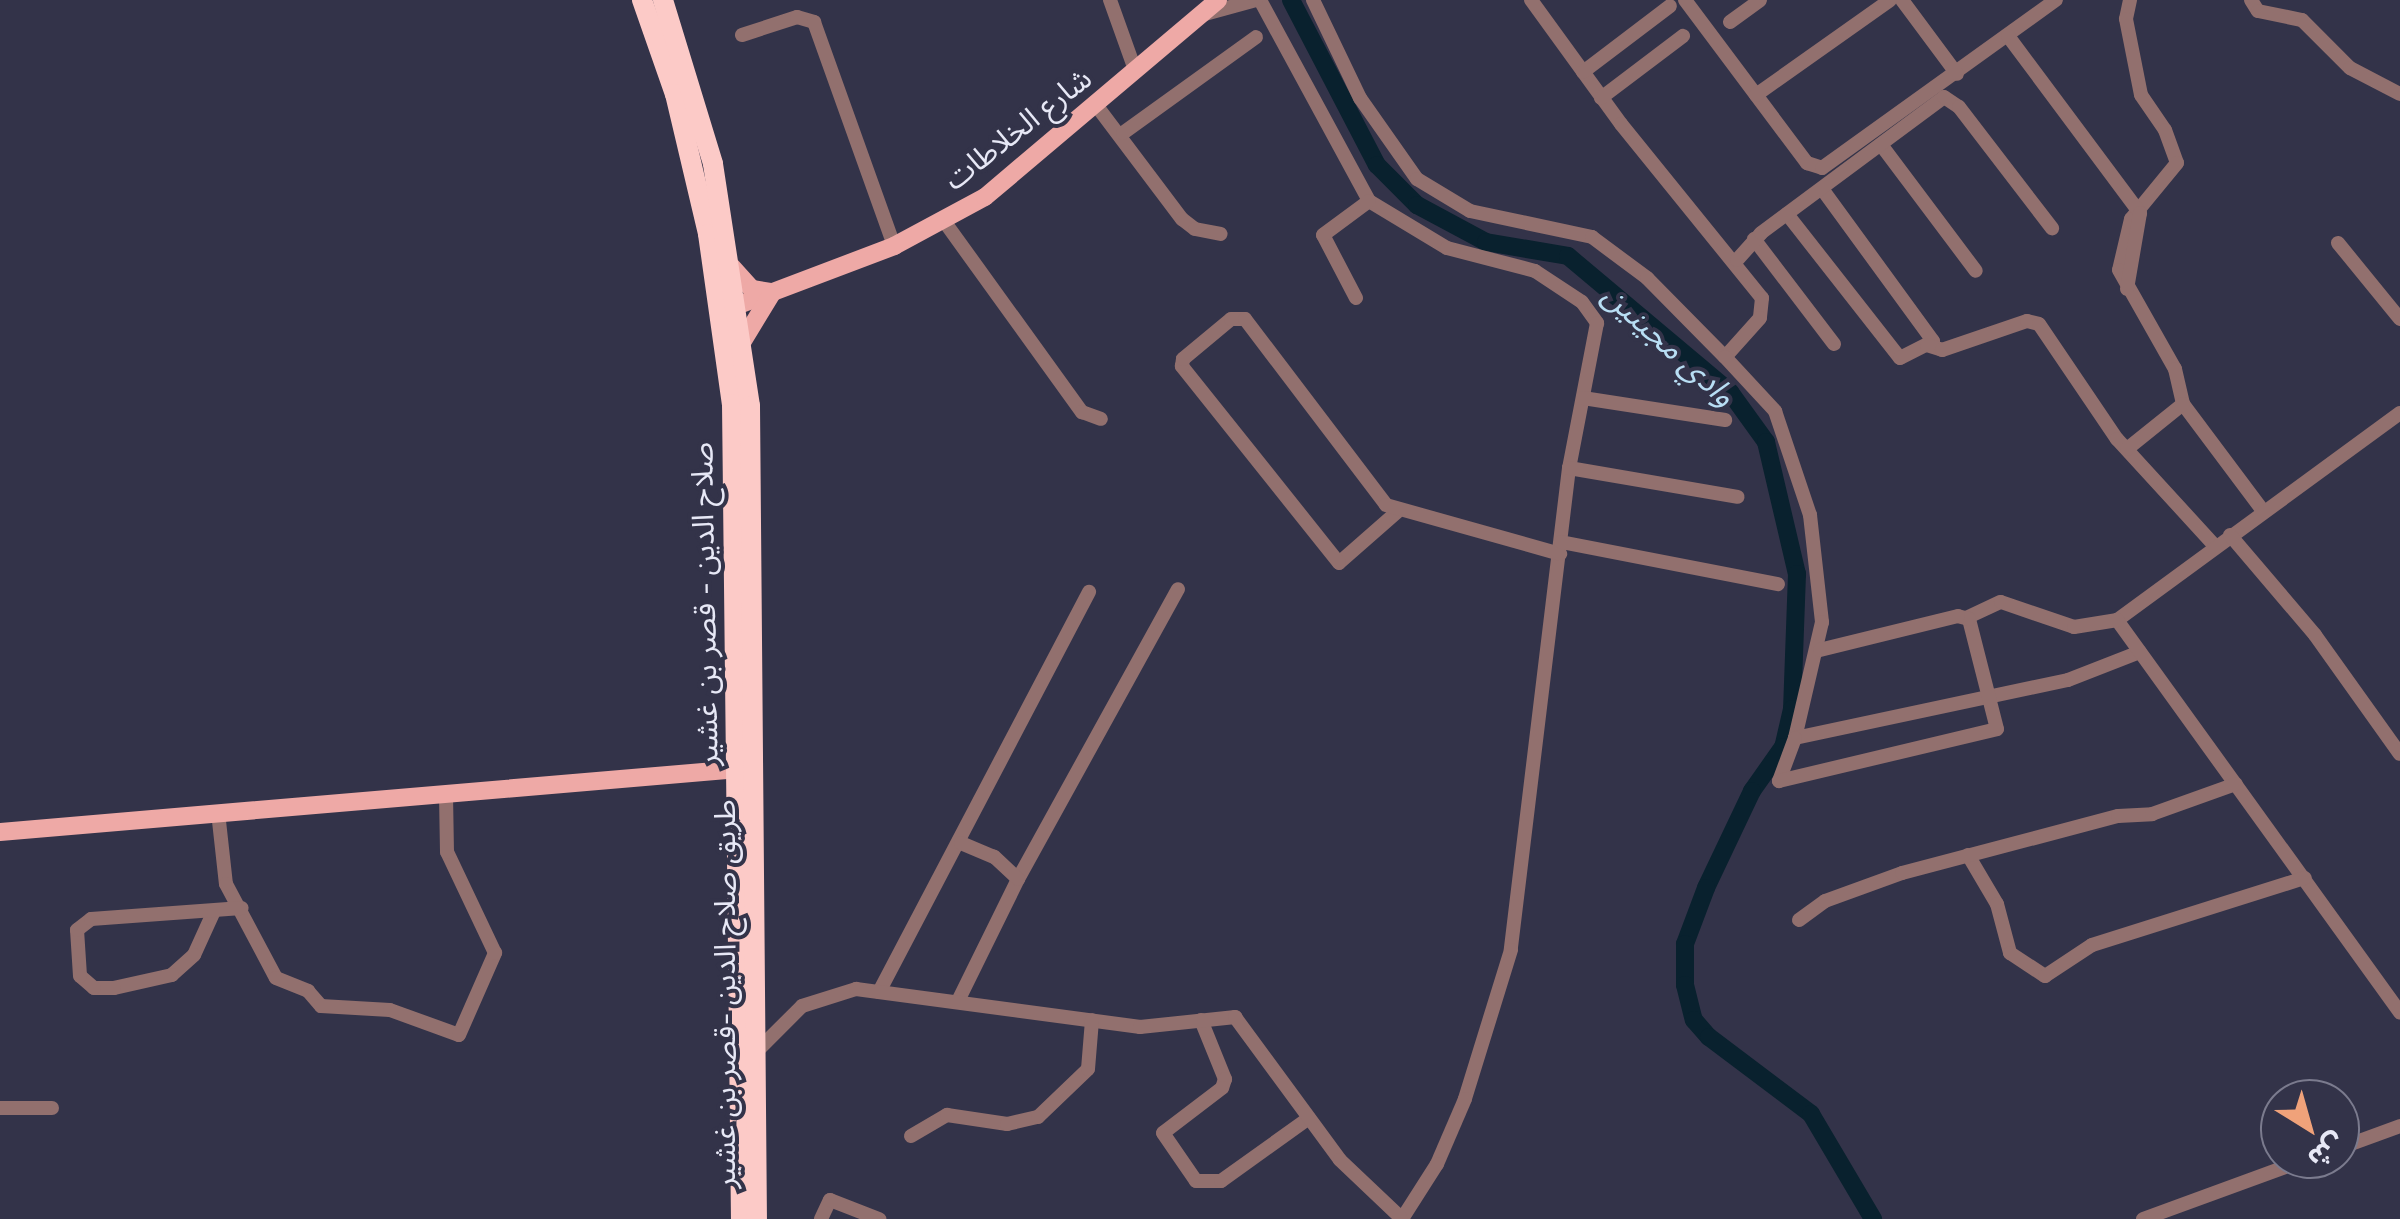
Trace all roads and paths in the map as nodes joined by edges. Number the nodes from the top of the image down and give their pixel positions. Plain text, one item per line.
1 (642, 0) edge
2 (663, 0) edge
3 (1110, 0) edge
4 (1218, 0) edge
5 (1258, 0) edge
6 (1313, 0) edge
7 (1685, 0) edge
8 (1760, 0) edge
9 (1890, 0) edge
10 (1902, 0) edge
11 (2056, 0) edge
12 (2130, 0) edge
13 (2250, 0) edge
14 (1536, 2) edge
15 (1670, 6) dead end
16 (1200, 15) junction
17 (1730, 22) dead end
18 (742, 35) dead end
19 (1683, 36) dead end
20 (2008, 36) junction
21 (1256, 38) dead end
22 (1135, 70) junction
23 (1583, 72) junction
24 (1956, 74) junction
25 (2400, 94) edge
26 (1756, 95) junction
27 (1601, 98) junction
28 (1096, 104) junction
29 (1123, 132) junction
30 (1882, 146) junction
31 (1822, 188) junction
32 (1369, 201) junction
33 (2138, 208) junction
34 (1787, 214) junction
35 (944, 221) junction
36 (2052, 228) dead end
37 (1221, 234) dead end
38 (1754, 240) junction
39 (2338, 243) dead end
40 (894, 246) junction
41 (1737, 260) junction
42 (732, 267) junction
43 (1976, 271) dead end
44 (772, 292) junction
45 (1356, 298) dead end
46 (729, 308) junction
47 (2400, 319) edge
48 (741, 344) junction
49 (1834, 344) dead end
50 (1926, 345) junction
51 (1725, 357) junction
52 (1583, 398) junction
53 (2183, 404) junction
54 (741, 405) junction
55 (2400, 412) edge
56 (1102, 420) dead end
57 (1725, 420) dead end
58 (2127, 450) junction
59 (1570, 468) junction
60 (1738, 497) dead end
61 (2263, 511) junction
62 (1397, 512) junction
63 (2230, 535) junction
64 (2215, 546) junction
65 (1561, 548) junction
66 (1778, 584) dead end
67 (1178, 589) dead end
68 (1089, 592) dead end
69 (1966, 618) junction
70 (2117, 620) junction
71 (1820, 650) junction
72 (2140, 652) junction
73 (1988, 696) junction
74 (1795, 738) junction
75 (2400, 754) edge
76 (738, 769) junction
77 (2236, 784) junction
78 (446, 793) junction
79 (218, 812) junction
80 (0, 832) edge
81 (961, 843) junction
82 (1968, 855) junction
83 (1018, 878) junction
84 (2305, 878) junction
85 (242, 908) junction
86 (214, 910) junction
87 (1799, 920) dead end
88 (879, 992) junction
89 (958, 1001) junction
90 (2400, 1012) edge
91 (1092, 1020) junction
92 (1201, 1020) junction
93 (754, 1053) junction
94 (0, 1108) edge
95 (52, 1108) dead end
96 (1309, 1118) junction
97 (2400, 1126) edge
98 (911, 1136) dead end
99 (2360, 1141) edge
100 (2260, 1176) edge
101 (1401, 1218) edge
102 (740, 1219) edge
103 (757, 1219) edge
104 (821, 1219) edge
105 (879, 1219) edge
106 (2143, 1219) edge

1 - 46 highway, صلاح الدين - قصر بن غشير
2 - 42 highway, طريق صلاح الدين -قصر بن غشير
3 - 22 street
4 - 16 main road, شارع الخلاطات
5 - 16 street
5 - 32 street
6 - 51 street
7 - 26 street
8 - 17 street
9 - 26 street
10 - 24 street
11 - 20 street
12 - 33 street
13 - 25 street
14 - 23 street
15 - 23 street
16 - 22 main road, شارع الخلاطات
18 - 40 street
19 - 27 street
20 - 24 street
20 - 33 street
21 - 29 street
22 - 28 main road, شارع الخلاطات
23 - 27 street
24 - 26 street
27 - 41 street
28 - 29 street
28 - 35 main road, شارع الخلاطات
29 - 37 street
30 - 31 street
30 - 36 street
30 - 43 street
31 - 34 street
31 - 50 street
32 - 45 street
32 - 52 street
33 - 53 street
34 - 38 street
34 - 50 street
35 - 40 main road, شارع الخلاطات
35 - 56 street
38 - 41 street
38 - 49 street
39 - 47 street
40 - 44 main road, شارع الخلاطات
41 - 51 street
42 - 44 main road
42 - 46 highway, طريق صلاح الدين -قصر بن غشير
44 - 46 main road, شارع الخلاطات
44 - 48 main road
46 - 48 highway, طريق صلاح الدين -قصر بن غشير
46 - 54 highway, صلاح الدين - قصر بن غشير
48 - 54 highway, طريق صلاح الدين -قصر بن غشير
50 - 58 street
51 - 71 street
52 - 57 street
52 - 59 street
53 - 58 street
53 - 61 street
54 - 76 highway, صلاح الدين - قصر بن غشير
54 - 93 highway, طريق صلاح الدين -قصر بن غشير
55 - 61 street
58 - 64 street
59 - 60 street
59 - 65 street
61 - 63 street
62 - 62 street
62 - 65 street
63 - 64 street
63 - 75 street
64 - 70 street
65 - 66 street
65 - 101 street
67 - 83 street
68 - 81 street
69 - 70 street
69 - 71 street
69 - 73 street
70 - 72 street
71 - 74 street
72 - 73 street
72 - 77 street
73 - 74 street
73 - 74 street
76 - 78 main road
76 - 102 highway, صلاح الدين - قصر بن غشير
77 - 82 street
77 - 84 street
78 - 79 main road
78 - 85 street
79 - 80 main road
79 - 85 street
81 - 83 street
81 - 88 street
82 - 84 street
82 - 87 street
83 - 89 street
84 - 90 street
85 - 86 street
86 - 86 street
88 - 89 street
88 - 93 street
89 - 91 street
91 - 92 street
91 - 98 street
92 - 96 street
92 - 96 street
93 - 103 highway, طريق صلاح الدين -قصر بن غشير
94 - 95 street
96 - 101 street
97 - 99 street
100 - 106 street
104 - 105 street

